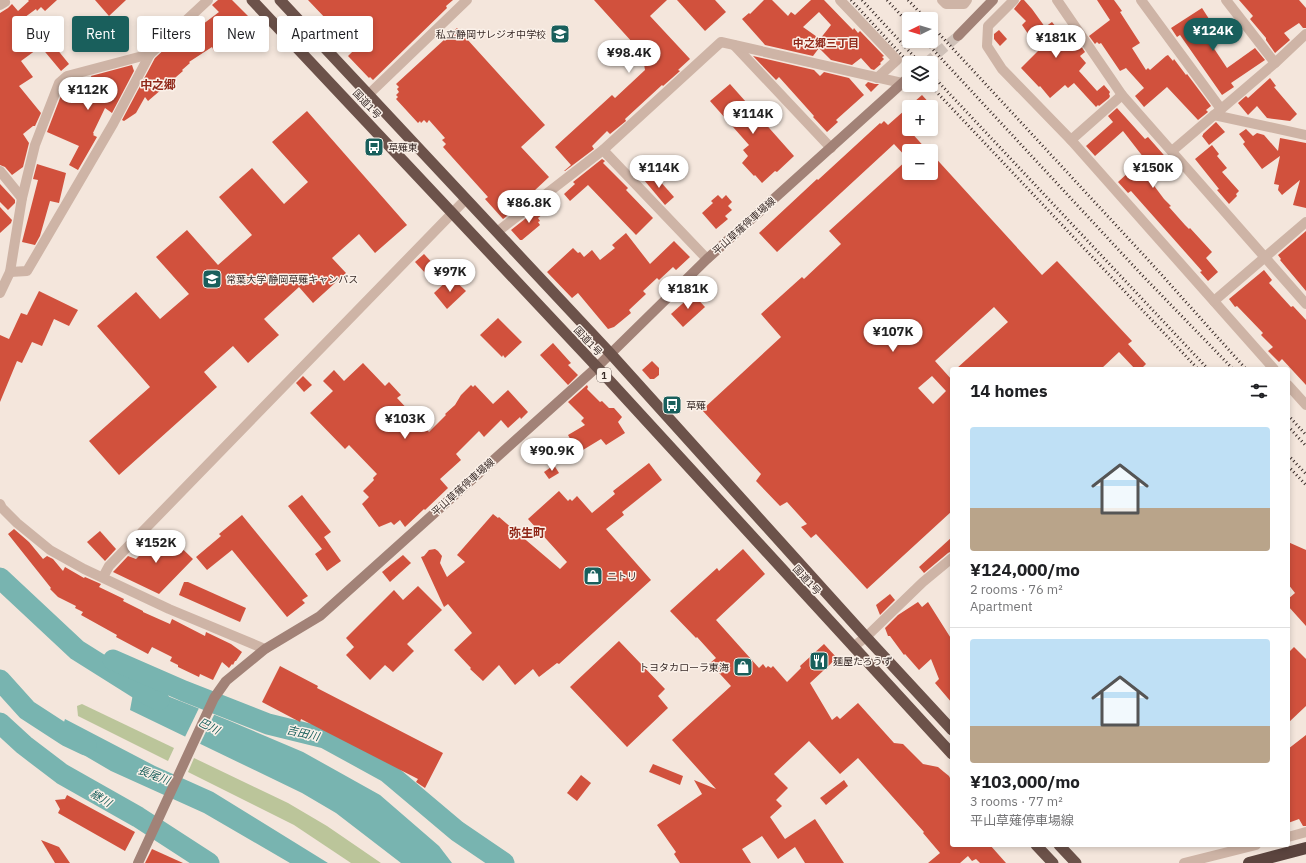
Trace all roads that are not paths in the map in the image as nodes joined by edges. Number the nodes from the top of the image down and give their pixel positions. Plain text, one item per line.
1 (4, 0) edge
2 (208, 0) edge
3 (252, 0) edge
4 (280, 0) edge
5 (467, 0) edge
6 (840, 0) edge
7 (942, 0) edge
8 (967, 0) edge
9 (993, 0) edge
10 (1014, 0) edge
11 (1057, 0) edge
12 (1141, 0) edge
13 (1226, 0) edge
14 (0, 5) edge
15 (1306, 34) edge
16 (958, 36) tunnel mouth
17 (734, 45) junction
18 (150, 54) junction
19 (1275, 63) junction
20 (878, 78) junction
21 (902, 80) edge
22 (902, 83) edge
23 (368, 95) junction
24 (1122, 95) junction
25 (1217, 112) junction
26 (1306, 135) edge
27 (1071, 140) junction
28 (831, 148) junction
29 (603, 150) junction
30 (1172, 151) junction
31 (0, 171) edge
32 (22, 198) junction
33 (466, 199) junction
34 (452, 213) junction
35 (1306, 222) edge
36 (497, 232) junction
37 (1265, 257) junction
38 (707, 259) junction
39 (10, 272) junction
40 (0, 293) edge
41 (1214, 301) junction
42 (1306, 304) edge
43 (610, 353) junction
44 (597, 367) junction
45 (1272, 367) edge
46 (1290, 387) edge
47 (1306, 405) edge
48 (0, 504) edge
49 (950, 560) edge
50 (102, 577) junction
51 (866, 637) junction
52 (852, 647) junction
53 (265, 649) junction
54 (950, 728) edge
55 (950, 752) edge
56 (1306, 832) edge
57 (1290, 836) edge
58 (1038, 847) edge
59 (1061, 847) edge
60 (1248, 847) edge
61 (1306, 848) edge
62 (138, 863) edge
63 (1053, 863) edge
64 (1076, 863) edge
65 (1184, 863) edge
66 (1249, 863) edge

1 - 14 street
2 - 18 street
3 - 34 highway, 国道1号 / 1
4 - 23 highway, 国道1号 / 1
5 - 23 street
6 - 20 street
7 - 8 street
9 - 16 main road
10 - 27 street
11 - 24 street
12 - 25 street
13 - 19 street
15 - 19 street
17 - 20 street
17 - 28 street
17 - 29 street
18 - 32 street
18 - 39 street
19 - 25 street
20 - 21 street
22 - 28 main road, 平山草薙停車場線
23 - 33 highway, 国道1号 / 1
24 - 27 street
24 - 30 street
25 - 26 street
25 - 30 street
27 - 41 street
28 - 38 main road, 平山草薙停車場線
29 - 36 street
29 - 38 street
30 - 37 street
31 - 32 street
32 - 39 street
33 - 34 street
33 - 36 highway, 国道1号 / 1
34 - 44 highway, 国道1号 / 1
34 - 50 street
35 - 37 street
36 - 43 highway, 国道1号 / 1
37 - 41 street
37 - 42 street
38 - 43 main road, 平山草薙停車場線
39 - 40 street
41 - 45 street
43 - 44 main road, 平山草薙停車場線
43 - 51 highway, 国道1号 / 1
44 - 52 highway, 国道1号 / 1
44 - 53 main road, 平山草薙停車場線
46 - 47 street
48 - 50 street
49 - 51 street
50 - 53 street
51 - 52 street
51 - 54 highway, 国道1号 / 1
52 - 55 highway, 国道1号 / 1
53 - 62 main road, 平山草薙停車場線
56 - 57 street
58 - 63 highway
59 - 64 highway
60 - 65 street
61 - 66 highway

